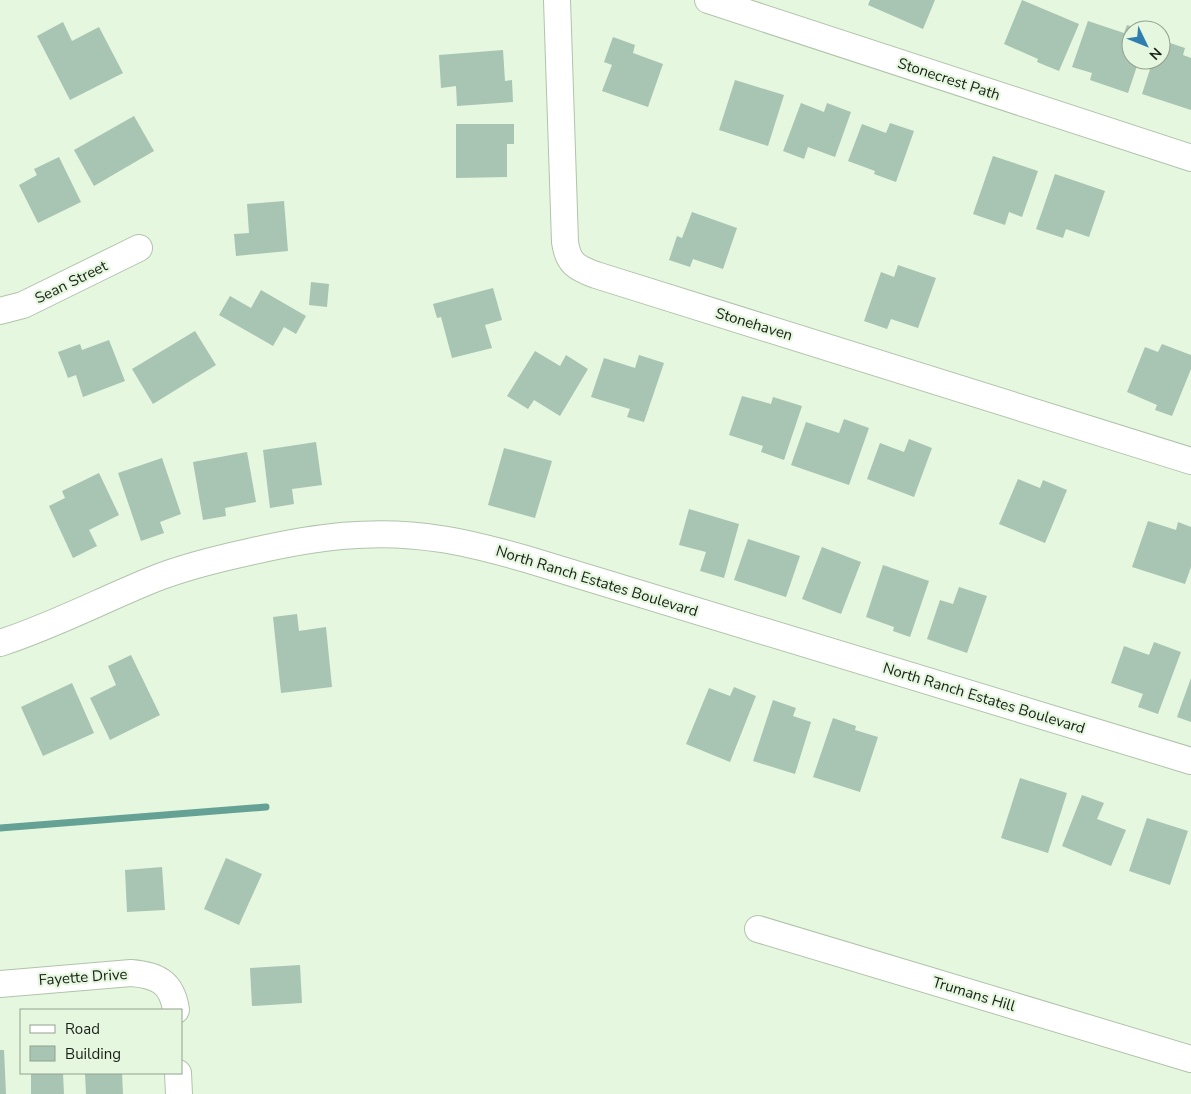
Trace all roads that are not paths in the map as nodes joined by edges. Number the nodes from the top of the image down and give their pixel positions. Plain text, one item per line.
1 (557, 0) edge
2 (708, 0) edge
3 (1191, 158) edge
4 (139, 248) dead end
5 (0, 311) edge
6 (1191, 461) edge
7 (0, 643) edge
8 (1191, 761) edge
9 (758, 929) dead end
10 (0, 984) edge
11 (176, 1009) edge
12 (1191, 1059) edge
13 (178, 1074) edge
14 (179, 1094) edge

1 - 6 street, Stonehaven
2 - 3 street, Stonecrest Path
4 - 5 street, Sean Street
7 - 8 street, North Ranch Estates Boulevard
9 - 12 street, Trumans Hill
10 - 11 street, Fayette Drive
13 - 14 street

